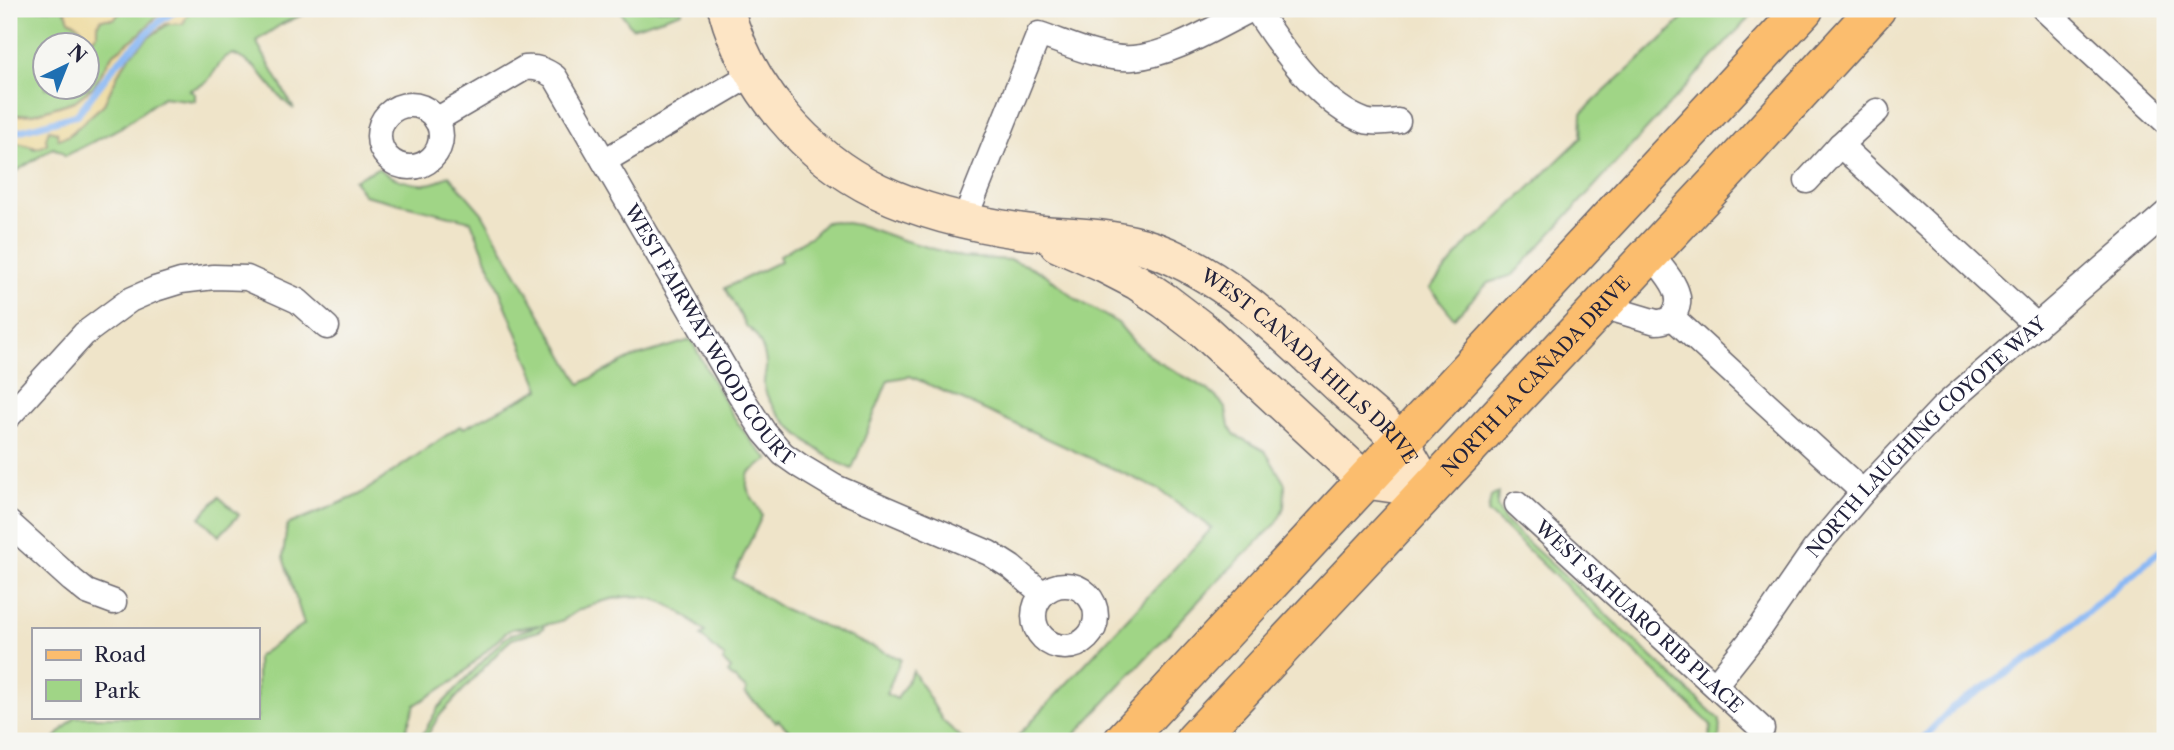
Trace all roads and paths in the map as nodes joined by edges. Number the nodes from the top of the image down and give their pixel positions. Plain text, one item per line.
1 (726, 9) edge
2 (1254, 9) edge
3 (1804, 9) edge
4 (1876, 9) edge
5 (2044, 9) edge
6 (752, 74) junction
7 (1877, 111) dead end
8 (436, 120) dead end
9 (1398, 121) dead end
10 (2165, 121) edge
11 (1840, 145) junction
12 (604, 161) junction
13 (1807, 181) dead end
14 (2165, 214) edge
15 (964, 221) junction
16 (1021, 231) junction
17 (1650, 254) junction
18 (1602, 306) junction
19 (1672, 317) junction
20 (2037, 326) junction
21 (327, 327) dead end
22 (9, 416) edge
23 (1401, 444) junction
24 (1366, 481) junction
25 (1428, 490) junction
26 (1863, 492) junction
27 (1517, 504) dead end
28 (9, 523) edge
29 (1042, 594) dead end
30 (114, 602) dead end
31 (1715, 685) junction
32 (1762, 729) dead end
33 (1123, 741) edge
34 (1194, 741) edge

1 - 6 street, WEST CANADA HILLS DRIVE
2 - 9 street
2 - 15 street
3 - 23 main road
4 - 17 main road, NORTH LA CAÑADA DRIVE
5 - 10 street
6 - 12 street
6 - 15 street, WEST CANADA HILLS DRIVE
7 - 11 street
8 - 12 street, WEST FAIRWAY WOOD COURT
11 - 13 street
11 - 20 street
12 - 29 street, WEST FAIRWAY WOOD COURT
14 - 20 street, NORTH LAUGHING COYOTE WAY
15 - 16 street, WEST CANADA HILLS DRIVE
16 - 23 street, WEST CANADA HILLS DRIVE
16 - 24 street, WEST CANADA HILLS DRIVE
17 - 18 main road, NORTH LA CAÑADA DRIVE
17 - 19 street
18 - 19 street
18 - 25 main road, NORTH LA CAÑADA DRIVE
19 - 26 street
20 - 26 street, NORTH LAUGHING COYOTE WAY
21 - 22 street
23 - 24 main road
23 - 25 street, WEST CANADA HILLS DRIVE
24 - 25 street, WEST CANADA HILLS DRIVE
24 - 33 main road
25 - 34 main road, NORTH LA CAÑADA DRIVE
26 - 31 street, NORTH LAUGHING COYOTE WAY
27 - 31 street, WEST SAHUARO RIB PLACE
28 - 30 street
31 - 32 street, WEST SAHUARO RIB PLACE

